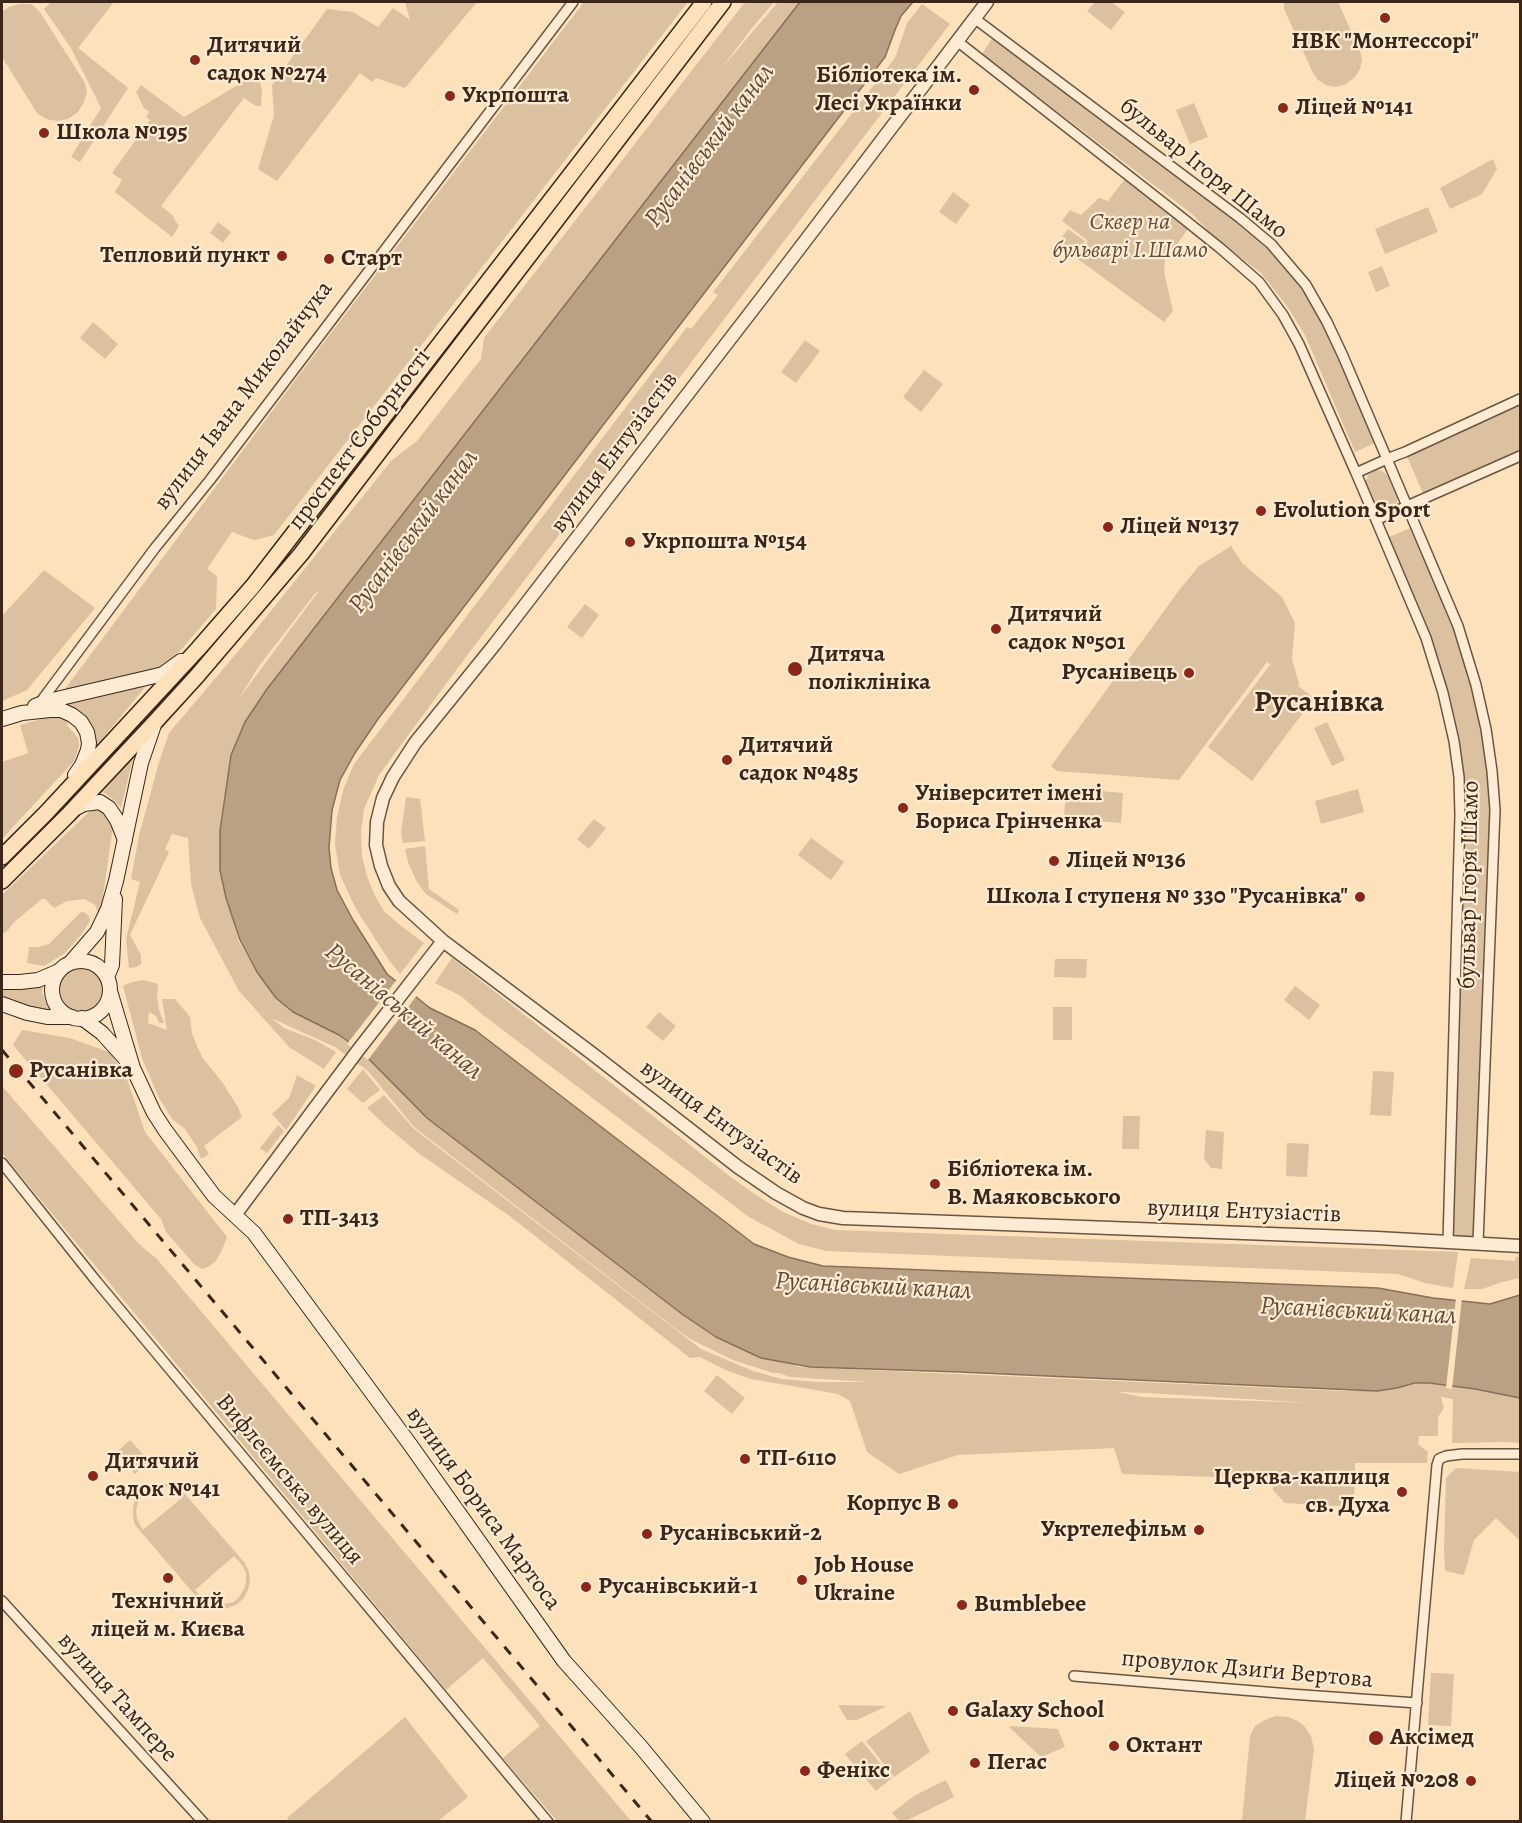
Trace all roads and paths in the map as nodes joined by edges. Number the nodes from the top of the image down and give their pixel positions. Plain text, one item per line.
1 (573, 2) edge
2 (704, 2) edge
3 (723, 2) edge
4 (987, 2) edge
5 (974, 18) junction
6 (957, 41) junction
7 (1521, 399) edge
8 (1521, 456) edge
9 (1387, 459) junction
10 (1356, 473) junction
11 (1407, 506) junction
12 (1376, 520) junction
13 (198, 649) junction
14 (38, 705) junction
15 (22, 713) junction
16 (2, 719) edge
17 (155, 722) junction
18 (73, 810) junction
19 (46, 813) junction
20 (125, 840) junction
21 (2, 857) edge
22 (2, 881) edge
23 (116, 881) junction
24 (444, 941) junction
25 (71, 962) junction
26 (59, 971) junction
27 (107, 977) junction
28 (2, 982) edge
29 (110, 991) junction
30 (2, 1004) edge
31 (77, 1018) junction
32 (133, 1068) junction
33 (2, 1163) edge
34 (236, 1215) junction
35 (1448, 1242) junction
36 (1478, 1243) junction
37 (1521, 1246) edge
38 (1521, 1454) edge
39 (2, 1601) edge
40 (1074, 1676) dead end
41 (1417, 1703) junction
42 (203, 1821) edge
43 (548, 1821) edge
44 (703, 1821) edge
45 (1406, 1821) edge

1 - 14 street, вулиця Івана Миколайчука
2 - 13 highway, проспект Соборності
3 - 17 highway, проспект Соборності
4 - 5 street, вулиця Ентузіастів
5 - 6 street, вулиця Ентузіастів
5 - 9 street, бульвар Ігоря Шамо
6 - 10 street, бульвар Ігоря Шамо
6 - 24 street, вулиця Ентузіастів
7 - 9 street
8 - 11 street
9 - 10 street
9 - 11 street, бульвар Ігоря Шамо
10 - 12 street, бульвар Ігоря Шамо
11 - 12 street
11 - 36 street, бульвар Ігоря Шамо
12 - 35 street, бульвар Ігоря Шамо
13 - 14 main road, вулиця Івана Миколайчука
13 - 19 highway, проспект Соборності
14 - 15 main road, вулиця Івана Миколайчука
15 - 16 main road, вулиця Івана Миколайчука
15 - 19 main road, вулиця Івана Миколайчука
17 - 18 highway, проспект Соборності
17 - 20 main road
18 - 20 main road
18 - 22 highway, проспект Соборності
19 - 21 highway, проспект Соборності
20 - 23 main road
23 - 25 main road
23 - 27 main road
24 - 34 street
24 - 35 street, вулиця Ентузіастів
25 - 26 main road
25 - 27 main road
26 - 28 main road
26 - 31 main road
27 - 29 main road
29 - 31 main road
29 - 32 main road, вулиця Бориса Мартоса
30 - 31 main road
31 - 32 main road, вулиця Бориса Мартоса
32 - 34 main road, вулиця Бориса Мартоса
33 - 43 street, Вифлеємська вулиця
34 - 44 main road, вулиця Бориса Мартоса
35 - 36 street, вулиця Ентузіастів
36 - 37 street, вулиця Ентузіастів
38 - 41 street
39 - 42 street, вулиця Тампере
40 - 41 street, провулок Дзиґи Вертова
41 - 45 street

